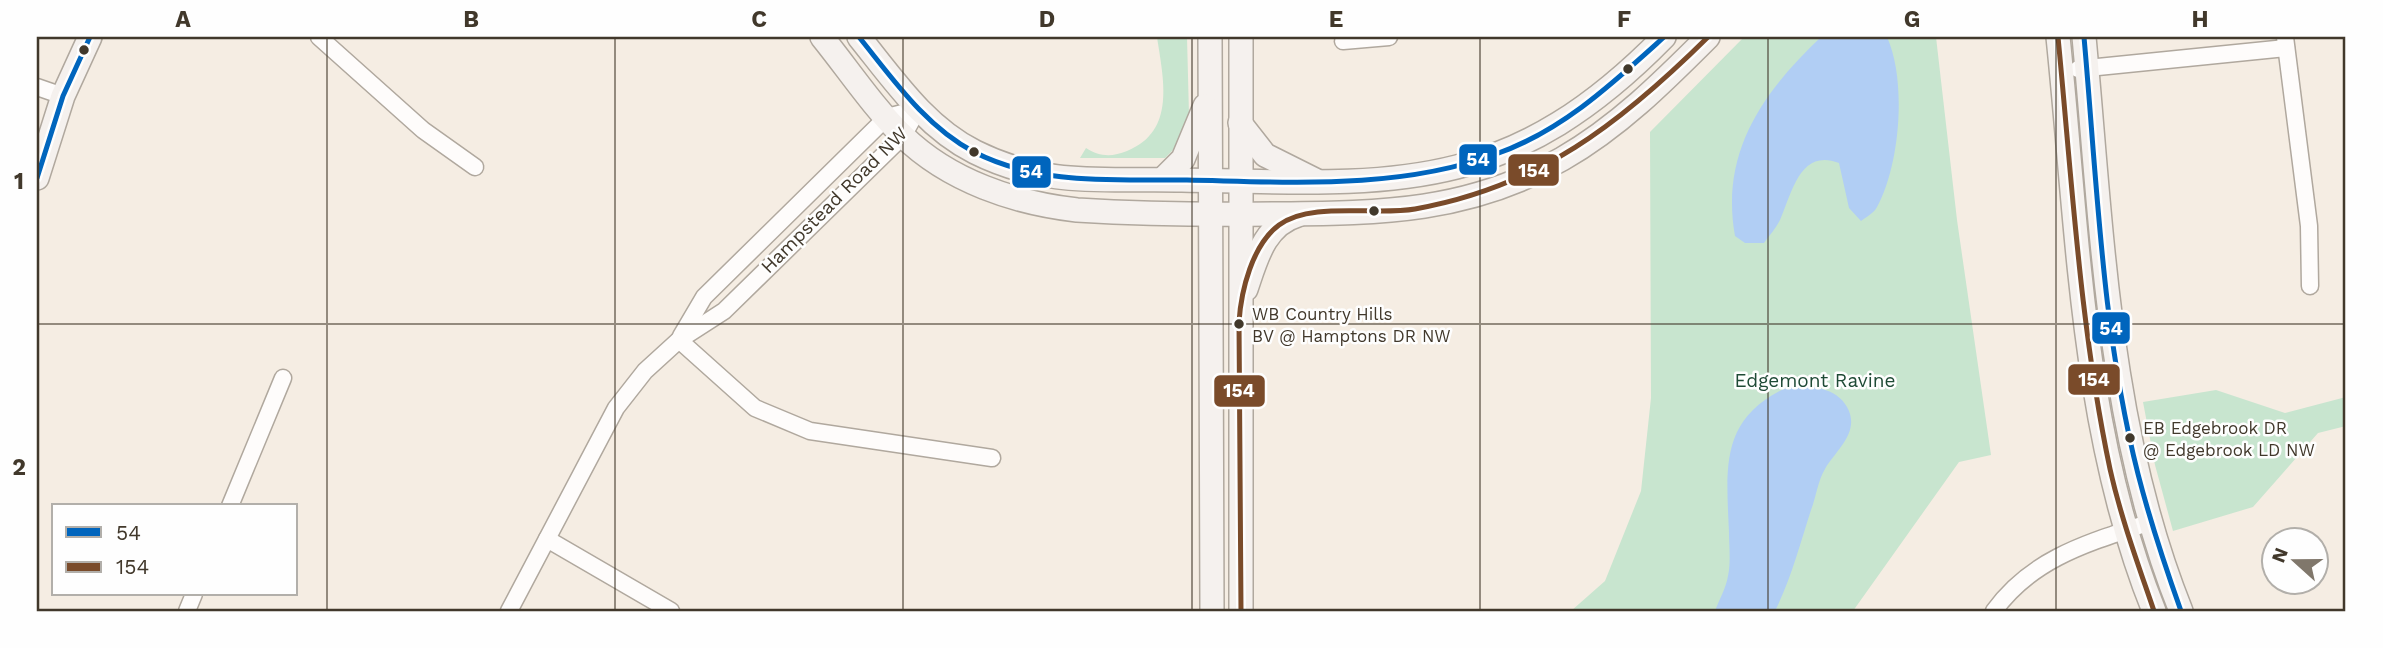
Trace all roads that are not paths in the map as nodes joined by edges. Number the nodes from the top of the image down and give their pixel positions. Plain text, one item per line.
1 (90, 37) edge
2 (319, 37) edge
3 (822, 37) edge
4 (859, 37) edge
5 (1210, 37) edge
6 (1241, 37) edge
7 (1389, 37) edge
8 (1664, 37) edge
9 (1708, 37) edge
10 (2058, 37) edge
11 (2084, 37) edge
12 (1343, 41) dead end
13 (2286, 42) edge
14 (2087, 68) junction
15 (2062, 71) junction
16 (37, 87) edge
17 (1210, 93) junction
18 (63, 96) junction
19 (918, 109) junction
20 (887, 117) junction
21 (1240, 122) junction
22 (903, 136) junction
23 (475, 167) dead end
24 (37, 178) edge
25 (1163, 179) junction
26 (1210, 180) junction
27 (1240, 183) junction
28 (1321, 183) junction
29 (1210, 214) junction
30 (1240, 214) junction
31 (1304, 214) junction
32 (2310, 285) dead end
33 (1240, 309) junction
34 (680, 340) junction
35 (283, 378) dead end
36 (992, 458) dead end
37 (231, 504) edge
38 (2151, 522) junction
39 (2127, 530) junction
40 (547, 539) junction
41 (509, 611) edge
42 (671, 611) edge
43 (1212, 611) edge
44 (1241, 611) edge
45 (1994, 611) edge
46 (2154, 611) edge
47 (2180, 611) edge

1 - 18 street
2 - 23 street
3 - 20 street
4 - 19 street
5 - 17 street
6 - 21 street
7 - 12 street
8 - 28 street
9 - 31 street
10 - 15 street
11 - 14 street
13 - 14 street
13 - 32 street
14 - 15 street
14 - 38 street
15 - 39 street
16 - 18 street
17 - 25 street
17 - 26 street
18 - 24 street
19 - 20 street, Hampstead Road NW
19 - 22 street, Hampstead Road NW
19 - 25 street
20 - 22 street
20 - 34 street, Hampstead Road NW
21 - 27 street
21 - 28 street
22 - 29 street
22 - 34 street, Hampstead Road NW
25 - 26 street
26 - 27 street
26 - 29 street
27 - 28 street
27 - 30 street
29 - 30 street
29 - 43 street
30 - 31 street
30 - 33 street
31 - 33 street
33 - 44 street
34 - 36 street
34 - 40 street, Hampstead Road NW
35 - 37 street
38 - 39 street
38 - 47 street
39 - 45 street
39 - 46 street
40 - 41 street, Hampstead Road NW
40 - 42 street

